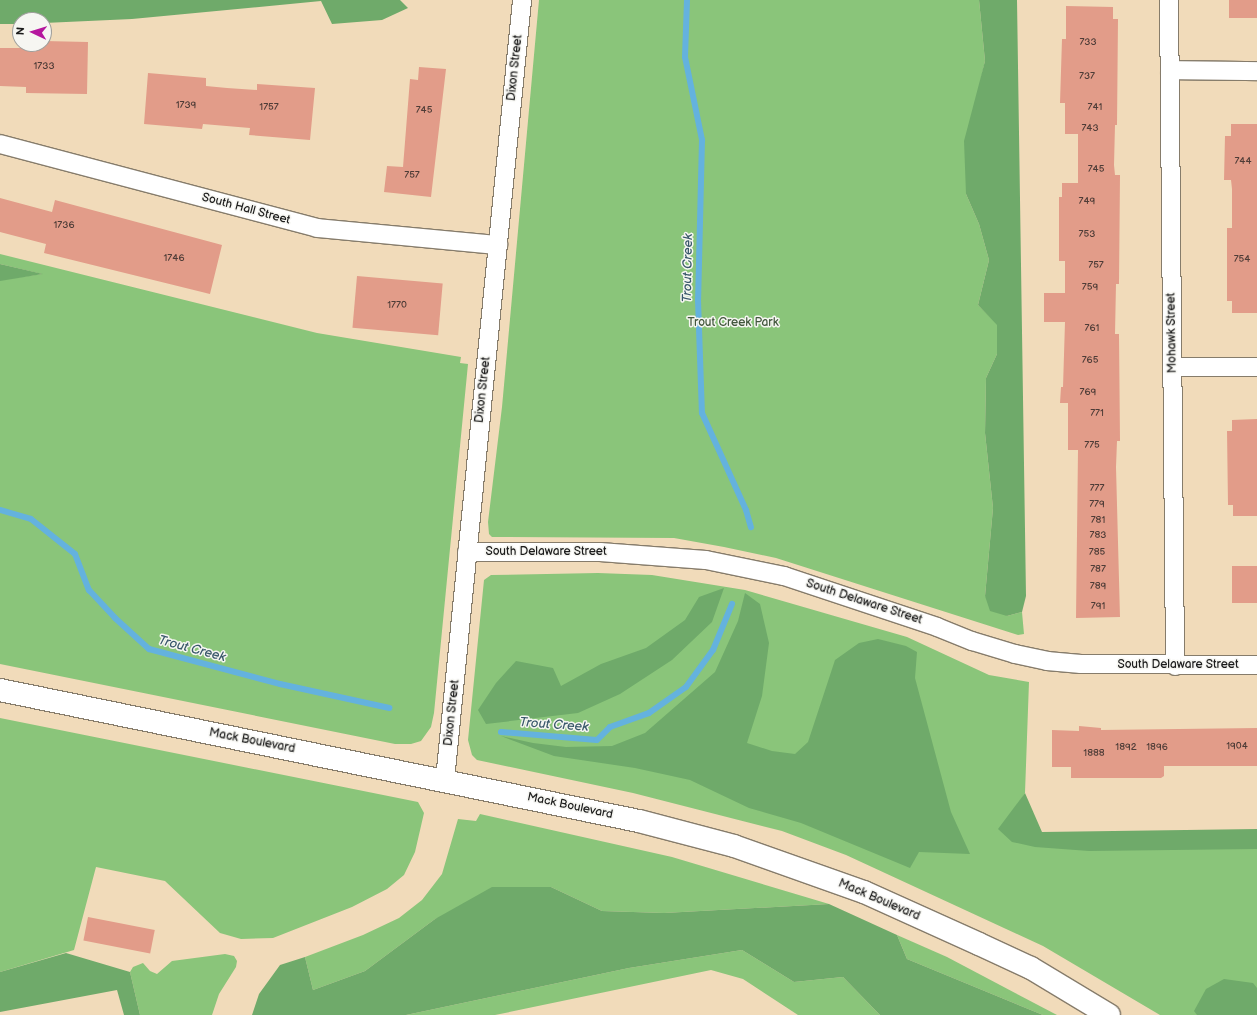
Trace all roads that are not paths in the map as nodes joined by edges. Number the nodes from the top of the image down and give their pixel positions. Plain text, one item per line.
1 (522, 0) edge
2 (1170, 0) edge
3 (1170, 70) junction
4 (1257, 71) edge
5 (0, 144) edge
6 (498, 245) junction
7 (1172, 367) junction
8 (1257, 367) edge
9 (467, 552) junction
10 (1257, 665) edge
11 (1175, 666) junction
12 (0, 690) edge
13 (445, 780) junction
14 (1109, 1015) edge

1 - 6 street, Dixon Street
2 - 3 street, Mohawk Street
3 - 4 street
3 - 7 street, Mohawk Street
5 - 6 street, South Hall Street
6 - 9 street, Dixon Street
7 - 8 street
7 - 11 street, Mohawk Street
9 - 11 street, South Delaware Street
9 - 13 street, Dixon Street
10 - 11 street, South Delaware Street
12 - 13 main road, Mack Boulevard
13 - 14 main road, Mack Boulevard

